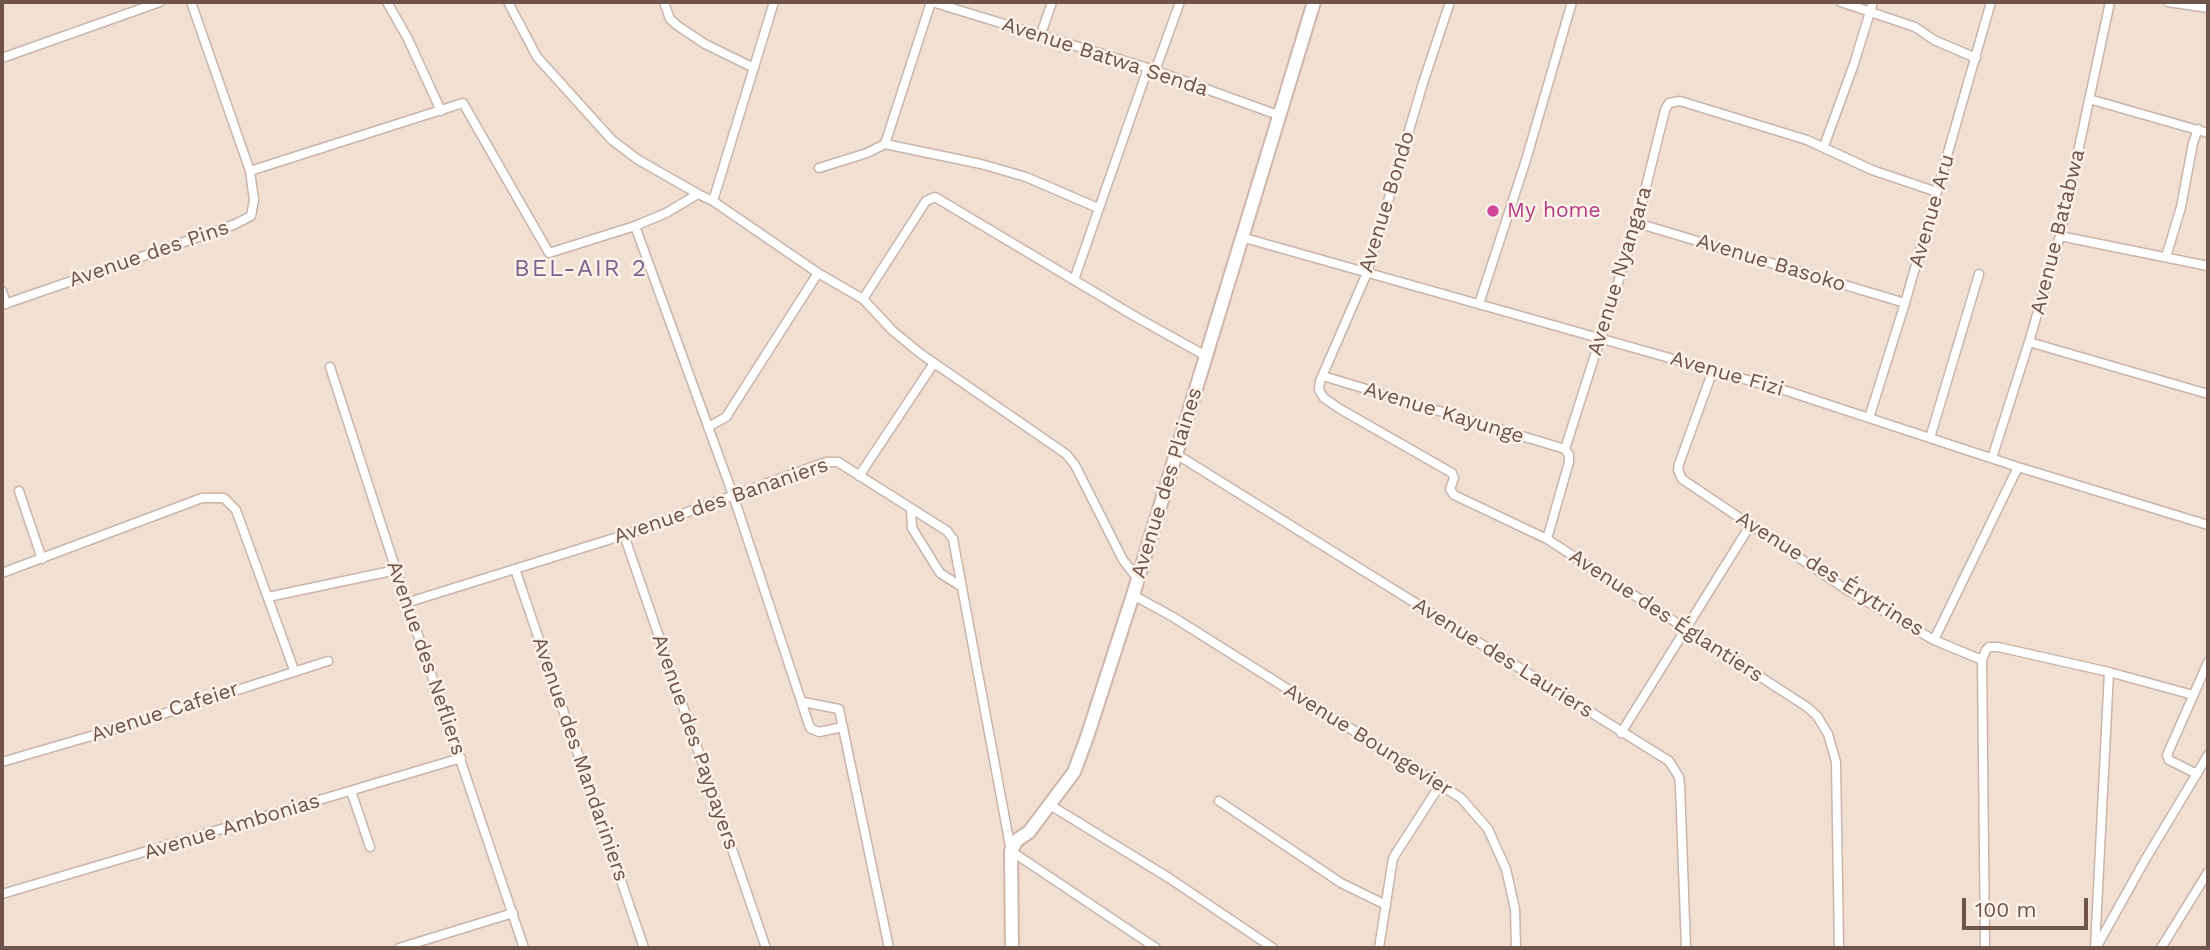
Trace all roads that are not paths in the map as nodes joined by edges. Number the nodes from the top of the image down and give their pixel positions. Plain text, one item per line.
1 (160, 2) edge
2 (191, 2) edge
3 (387, 2) edge
4 (508, 2) edge
5 (664, 2) edge
6 (774, 2) edge
7 (931, 2) edge
8 (1052, 2) edge
9 (1180, 2) edge
10 (1314, 2) edge
11 (1450, 2) edge
12 (1572, 2) edge
13 (1840, 2) edge
14 (1873, 2) edge
15 (1991, 2) edge
16 (2110, 2) edge
17 (2168, 2) edge
18 (2208, 8) edge
19 (1870, 12) junction
20 (1041, 34) junction
21 (2, 58) edge
22 (1976, 58) junction
23 (754, 68) junction
24 (1152, 70) junction
25 (2090, 99) junction
26 (441, 111) junction
27 (1278, 115) junction
28 (2198, 129) junction
29 (2208, 133) edge
30 (885, 144) junction
31 (1824, 146) junction
32 (819, 168) dead end
33 (250, 171) junction
34 (1937, 192) junction
35 (698, 194) junction
36 (713, 201) junction
37 (1098, 208) junction
38 (1637, 223) junction
39 (635, 226) junction
40 (2060, 236) junction
41 (1241, 237) junction
42 (2166, 257) junction
43 (2208, 266) edge
44 (818, 273) junction
45 (1367, 273) junction
46 (1979, 274) dead end
47 (1074, 280) junction
48 (2, 290) edge
49 (863, 299) junction
50 (1905, 303) junction
51 (4, 304) edge
52 (1479, 304) junction
53 (1600, 339) junction
54 (2029, 342) junction
55 (1206, 356) junction
56 (934, 363) junction
57 (330, 367) dead end
58 (1713, 370) junction
59 (1323, 376) junction
60 (2208, 394) edge
61 (1324, 398) joint
62 (1869, 418) junction
63 (708, 428) junction
64 (1930, 438) junction
65 (1565, 449) junction
66 (1175, 454) junction
67 (1992, 458) junction
68 (2018, 467) junction
69 (859, 476) junction
70 (19, 491) dead end
71 (733, 495) junction
72 (911, 509) junction
73 (1751, 524) junction
74 (2208, 525) edge
75 (624, 535) junction
76 (1547, 539) junction
77 (42, 559) junction
78 (515, 569) junction
79 (396, 570) junction
80 (2, 573) edge
81 (1138, 579) junction
82 (962, 587) junction
83 (1133, 595) junction
84 (268, 597) junction
85 (409, 603) junction
86 (1685, 629) junction
87 (1934, 640) junction
88 (1982, 660) junction
89 (328, 661) dead end
90 (2208, 662) edge
91 (294, 670) junction
92 (2109, 672) junction
93 (2193, 695) junction
94 (803, 702) junction
95 (843, 727) junction
96 (1621, 733) junction
97 (2208, 755) edge
98 (461, 758) junction
99 (2, 762) edge
100 (2197, 774) junction
101 (1440, 785) junction
102 (351, 791) junction
103 (1219, 801) dead end
104 (1050, 805) junction
105 (370, 846) dead end
106 (1011, 851) junction
107 (2208, 872) edge
108 (2, 894) edge
109 (1386, 905) junction
110 (513, 913) junction
111 (399, 948) edge
112 (524, 948) edge
113 (644, 948) edge
114 (766, 948) edge
115 (889, 948) edge
116 (1012, 948) edge
117 (1156, 948) edge
118 (1273, 948) edge
119 (1379, 948) edge
120 (1516, 948) edge
121 (1686, 948) edge
122 (1839, 948) edge
123 (1985, 948) edge
124 (2096, 948) edge
125 (2161, 948) edge

1 - 21 street
2 - 33 street, Avenue des Pins
3 - 26 street
4 - 35 street
5 - 23 street
6 - 23 street
7 - 20 street, Avenue Batwa Senda
7 - 30 street
8 - 20 street
9 - 24 street
10 - 27 street, Avenue des Plaines
11 - 45 street, Avenue Bondo
12 - 52 street
13 - 19 street
14 - 19 street
15 - 22 street, Avenue Aru
16 - 25 street, Avenue Batabwa
17 - 18 street
19 - 22 street
19 - 31 street
20 - 24 street, Avenue Batwa Senda
22 - 34 street, Avenue Aru
23 - 36 street
24 - 27 street, Avenue Batwa Senda
24 - 37 street
25 - 28 street
25 - 40 street, Avenue Batabwa
26 - 33 street
26 - 39 street
27 - 41 street, Avenue des Plaines
28 - 29 street
28 - 42 street
30 - 32 street
30 - 37 street
31 - 34 street
31 - 38 street, Avenue Nyangara
33 - 51 street, Avenue des Pins
34 - 50 street, Avenue Aru
35 - 36 street
35 - 39 street
36 - 44 street
37 - 47 street
38 - 50 street, Avenue Basoko
38 - 53 street, Avenue Nyangara
39 - 63 street
40 - 42 street
40 - 54 street, Avenue Batabwa
41 - 45 street, Avenue Fizi
41 - 55 street, Avenue des Plaines
42 - 43 street
44 - 49 street
44 - 63 street
45 - 52 street, Avenue Fizi
45 - 59 street, Avenue Bondo
46 - 64 street
47 - 49 street
47 - 55 street
48 - 51 street
49 - 56 street
50 - 62 street, Avenue Aru
52 - 53 street, Avenue Fizi
53 - 58 street, Avenue Fizi
53 - 65 street, Avenue Nyangara
54 - 60 street
54 - 67 street, Avenue Batabwa
55 - 66 street, Avenue des Plaines
56 - 69 street
56 - 81 street
57 - 79 street, Avenue des Nefliers
58 - 62 street, Avenue Fizi
58 - 73 street, Avenue des Érytrines
59 - 61 street, Avenue Bondo
59 - 65 street, Avenue Kayunge
61 - 76 street, Avenue des Églantiers
62 - 64 street, Avenue Fizi
63 - 71 street
64 - 67 street, Avenue Fizi
65 - 76 street, Avenue Nyangara
66 - 81 street, Avenue des Plaines
66 - 96 street, Avenue des Lauriers
67 - 68 street, Avenue Fizi
68 - 74 street, Avenue Fizi
68 - 87 street
69 - 71 street, Avenue des Bananiers
69 - 72 street, Avenue des Bananiers
70 - 77 street
71 - 75 street, Avenue des Bananiers
71 - 94 street
72 - 82 street
72 - 82 street, Avenue des Bananiers
73 - 86 street
73 - 87 street, Avenue des Érytrines
75 - 78 street, Avenue des Bananiers
75 - 114 street, Avenue des Paypayers
76 - 86 street, Avenue des Églantiers
77 - 80 street
77 - 84 street
78 - 85 street, Avenue des Bananiers
78 - 113 street, Avenue des Mandariniers
79 - 84 street
79 - 85 street, Avenue des Nefliers
81 - 83 street, Avenue des Plaines
82 - 106 street, Avenue des Bananiers
83 - 101 street, Avenue Boungevier
83 - 104 street, Avenue des Plaines
84 - 91 street
85 - 98 street, Avenue des Nefliers
86 - 96 street
86 - 122 street, Avenue des Églantiers
87 - 88 street, Avenue des Érytrines
88 - 92 street
88 - 123 street
89 - 91 street, Avenue Cafeier
90 - 93 street
91 - 99 street, Avenue Cafeier
92 - 93 street
92 - 124 street
93 - 100 street
94 - 95 street
94 - 95 street
95 - 115 street
96 - 121 street, Avenue des Lauriers
97 - 100 street
98 - 102 street, Avenue Ambonias
98 - 110 street, Avenue des Nefliers
100 - 124 street
101 - 109 street
101 - 120 street, Avenue Boungevier
102 - 105 street
102 - 108 street, Avenue Ambonias
103 - 109 street
104 - 106 street, Avenue des Plaines
104 - 118 street
106 - 116 street
106 - 117 street
107 - 125 street
109 - 119 street
110 - 111 street
110 - 112 street, Avenue des Nefliers

